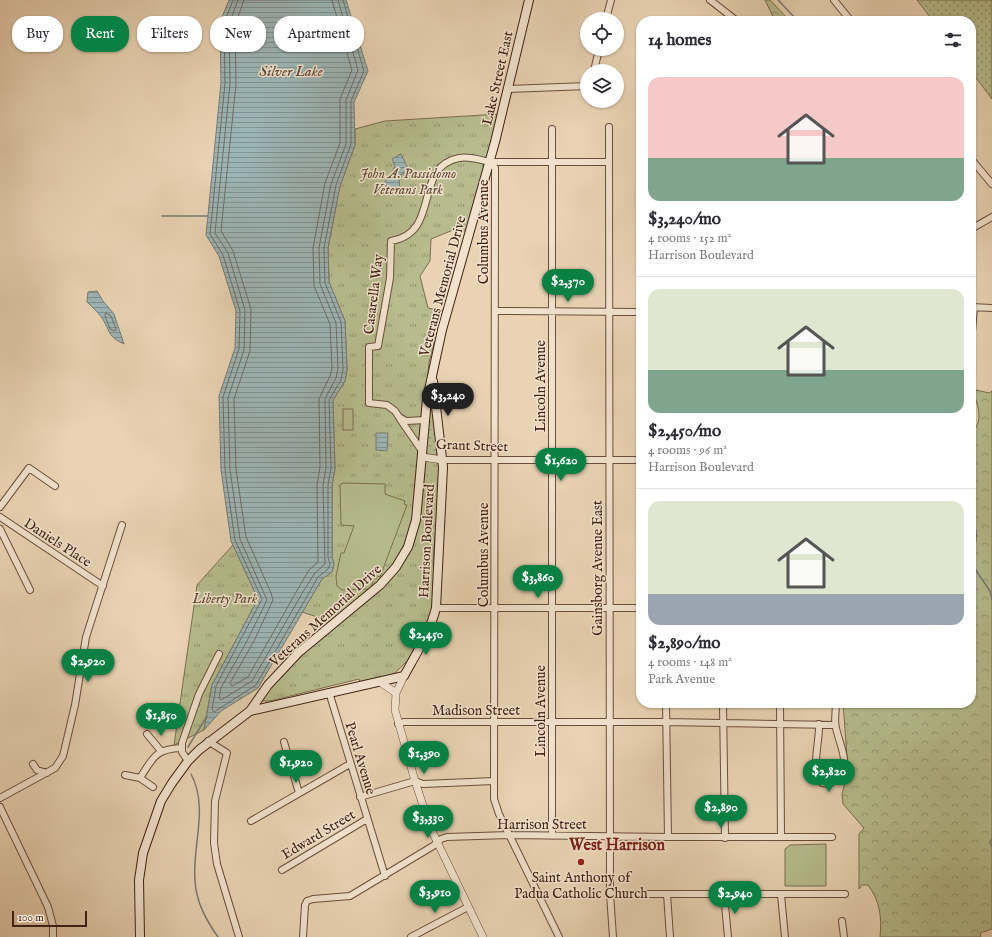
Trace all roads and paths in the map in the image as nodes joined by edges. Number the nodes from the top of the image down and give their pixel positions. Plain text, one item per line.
1 (529, 0) edge
2 (611, 0) edge
3 (710, 0) edge
4 (834, 0) edge
5 (608, 12) edge
6 (731, 16) edge
7 (847, 16) edge
8 (580, 86) edge
9 (508, 89) junction
10 (609, 127) dead end
11 (552, 129) dead end
12 (553, 161) junction
13 (490, 162) junction
14 (609, 162) junction
15 (976, 165) edge
16 (992, 184) edge
17 (992, 217) edge
18 (976, 226) edge
19 (976, 307) edge
20 (992, 308) edge
21 (495, 311) junction
22 (553, 312) junction
23 (609, 312) junction
24 (636, 312) edge
25 (432, 378) junction
26 (399, 417) junction
27 (425, 420) junction
28 (422, 454) junction
29 (443, 460) junction
30 (495, 460) junction
31 (552, 460) junction
32 (609, 460) junction
33 (636, 460) edge
34 (56, 486) dead end
35 (0, 507) edge
36 (0, 517) edge
37 (122, 525) dead end
38 (0, 529) edge
39 (103, 586) junction
40 (30, 590) dead end
41 (436, 608) junction
42 (494, 608) junction
43 (552, 608) junction
44 (609, 608) junction
45 (636, 608) edge
46 (219, 654) dead end
47 (404, 676) junction
48 (380, 682) junction
49 (329, 692) junction
50 (396, 693) junction
51 (666, 708) edge
52 (723, 708) edge
53 (780, 708) edge
54 (836, 708) edge
55 (250, 711) junction
56 (495, 722) junction
57 (552, 722) junction
58 (609, 722) junction
59 (666, 722) junction
60 (723, 723) junction
61 (780, 723) junction
62 (398, 724) junction
63 (819, 724) junction
64 (835, 725) junction
65 (147, 734) dead end
66 (208, 741) junction
67 (284, 742) dead end
68 (181, 748) junction
69 (161, 751) junction
70 (188, 761) junction
71 (33, 764) dead end
72 (350, 764) junction
73 (48, 773) junction
74 (125, 775) dead end
75 (140, 778) junction
76 (415, 781) junction
77 (494, 781) junction
78 (153, 787) dead end
79 (300, 793) junction
80 (360, 797) junction
81 (0, 798) edge
82 (0, 807) edge
83 (367, 819) junction
84 (251, 821) dead end
85 (510, 835) junction
86 (552, 836) junction
87 (610, 836) junction
88 (781, 836) junction
89 (668, 837) junction
90 (832, 837) dead end
91 (725, 838) junction
92 (437, 842) junction
93 (282, 870) dead end
94 (385, 876) junction
95 (610, 894) junction
96 (666, 894) junction
97 (724, 894) junction
98 (845, 894) dead end
99 (781, 895) junction
100 (468, 907) junction
101 (842, 922) dead end
102 (53, 937) edge
103 (140, 937) edge
104 (239, 937) edge
105 (303, 937) edge
106 (411, 937) edge
107 (482, 937) edge
108 (559, 937) edge
109 (613, 937) edge
110 (670, 937) edge
111 (728, 937) edge
112 (785, 937) edge
113 (844, 937) edge

1 - 9 main road, Lake Street East
2 - 5 street
3 - 6 street
4 - 7 street
8 - 9 street
9 - 13 main road, Lake Street East
10 - 14 street, Gainsborg Avenue East
11 - 12 street, Lincoln Avenue
12 - 13 street, Casarella Way
12 - 14 street, Casarella Way
12 - 22 street, Lincoln Avenue
13 - 21 street, Columbus Avenue
13 - 25 main road, Veterans Memorial Drive
13 - 26 street, Casarella Way
14 - 23 street, Gainsborg Avenue East
15 - 16 street
17 - 18 street
19 - 20 street
21 - 22 street
21 - 30 street, Columbus Avenue
22 - 23 street
22 - 31 street, Lincoln Avenue
23 - 24 street
23 - 32 street, Gainsborg Avenue East
25 - 27 main road, Veterans Memorial Drive
25 - 29 main road, Harrison Boulevard
26 - 27 street, Casarella Way
26 - 28 street
27 - 28 main road, Veterans Memorial Drive
28 - 29 street, Grant Street
28 - 55 main road, Veterans Memorial Drive
29 - 30 street, Grant Street
29 - 41 main road, Harrison Boulevard
30 - 31 street, Grant Street
30 - 42 street, Columbus Avenue
31 - 32 street, Grant Street
31 - 43 street, Lincoln Avenue
32 - 33 street, Grant Street
32 - 44 street, Gainsborg Avenue East
34 - 35 street
36 - 39 street, Daniels Place
37 - 39 street
38 - 40 street
39 - 73 street
41 - 42 street
41 - 47 main road, Harrison Boulevard
42 - 43 street
42 - 56 street, Columbus Avenue
43 - 44 street
43 - 57 street, Lincoln Avenue
44 - 45 street
44 - 58 street, Gainsborg Avenue East
46 - 68 street
47 - 48 main road
47 - 50 street
48 - 49 main road
48 - 50 street
49 - 55 main road
49 - 72 street, Pearl Avenue
50 - 62 street
51 - 59 street
52 - 60 street
53 - 61 street
54 - 64 street
55 - 66 main road
56 - 57 street, Madison Street
56 - 62 street, Madison Street
56 - 77 street, Columbus Avenue
57 - 58 street, Madison Street
57 - 86 street, Lincoln Avenue
58 - 59 street, Madison Street
58 - 87 street, Gainsborg Avenue East
59 - 60 street, Madison Street
59 - 89 street
60 - 61 street, Madison Street
60 - 91 street
61 - 63 street, Madison Street
61 - 88 street
62 - 76 street
63 - 64 street, Madison Street
63 - 64 street
65 - 69 street
66 - 70 main road
66 - 104 street
67 - 79 street
68 - 69 street
68 - 70 street
69 - 75 street
70 - 103 main road
71 - 73 street
72 - 79 street
72 - 80 street, Pearl Avenue
73 - 81 street
74 - 75 street
75 - 78 street
76 - 77 street
76 - 80 street
76 - 92 street
77 - 85 street, Columbus Avenue
79 - 84 street
80 - 83 street, Pearl Avenue
82 - 102 street
83 - 93 street, Edward Street
83 - 94 street, Pearl Avenue
85 - 86 street, Harrison Street
85 - 92 street, Harrison Street
85 - 108 street, Columbus Avenue
86 - 87 street, Harrison Street
87 - 89 street, Harrison Street
87 - 95 street, Gainsborg Avenue East
88 - 90 street, Harrison Street
88 - 91 street, Harrison Street
89 - 91 street, Harrison Street
92 - 94 street, Harrison Street
92 - 100 street
94 - 105 street, Harrison Street
95 - 96 street
95 - 109 street, Gainsborg Avenue East
96 - 97 street
96 - 110 street
97 - 99 street
97 - 111 street
98 - 99 street
99 - 112 street
100 - 106 street
100 - 107 street
101 - 113 street

